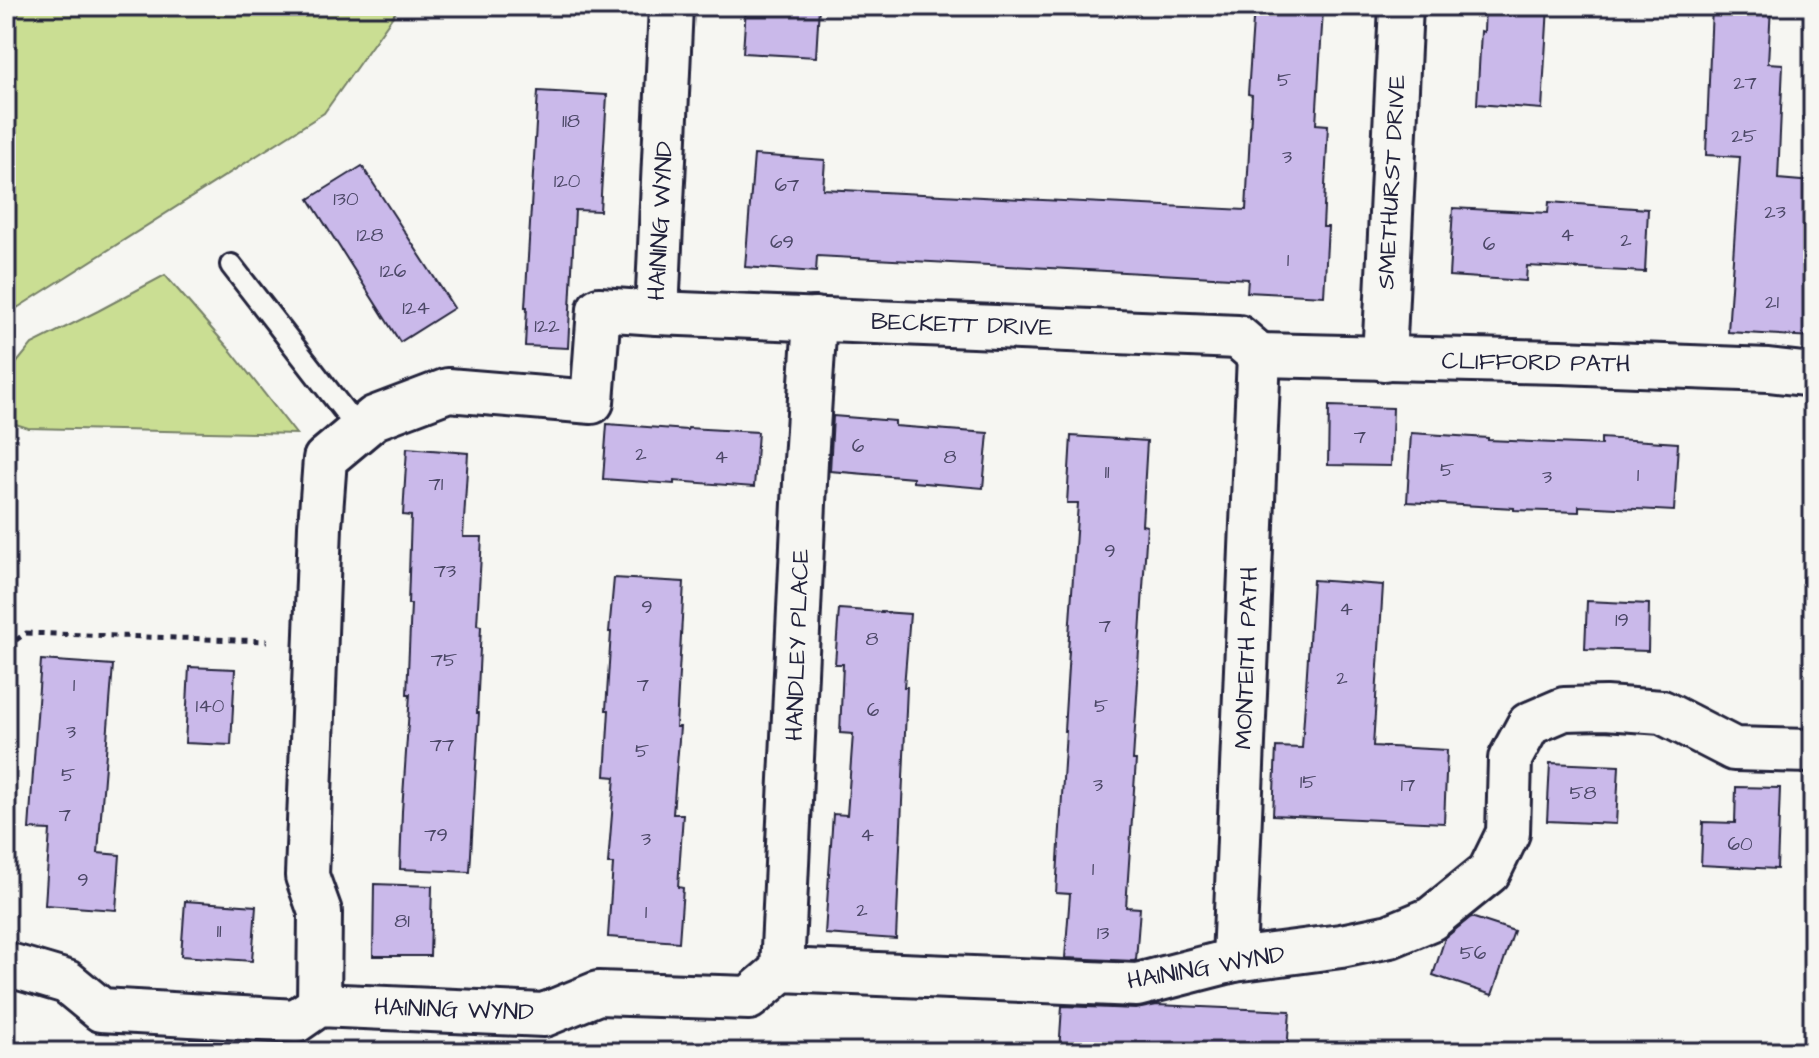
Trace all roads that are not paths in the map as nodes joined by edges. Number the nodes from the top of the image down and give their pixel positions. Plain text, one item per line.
1 (671, 6) edge
2 (1401, 6) edge
3 (231, 265) dead end
4 (657, 313) junction
5 (815, 319) junction
6 (1259, 355) junction
7 (1384, 359) junction
8 (1813, 375) edge
9 (359, 430) junction
10 (1813, 751) edge
11 (1234, 960) junction
12 (6, 964) edge
13 (782, 970) junction
14 (319, 1005) junction

1 - 4 street, HAINING WYND
2 - 7 street, SMETHURST DRIVE
3 - 9 lane
4 - 5 street, BECKETT DRIVE
4 - 9 street, HAINING WYND
5 - 6 street, BECKETT DRIVE
5 - 13 street, HANDLEY PLACE
6 - 7 street, CLIFFORD PATH
6 - 11 street, MONTEITH PATH
7 - 8 street, CLIFFORD PATH
9 - 14 street, HAINING WYND
10 - 11 street, HAINING WYND
11 - 13 street, HAINING WYND
12 - 14 street, HAINING WYND
13 - 14 street, HAINING WYND

